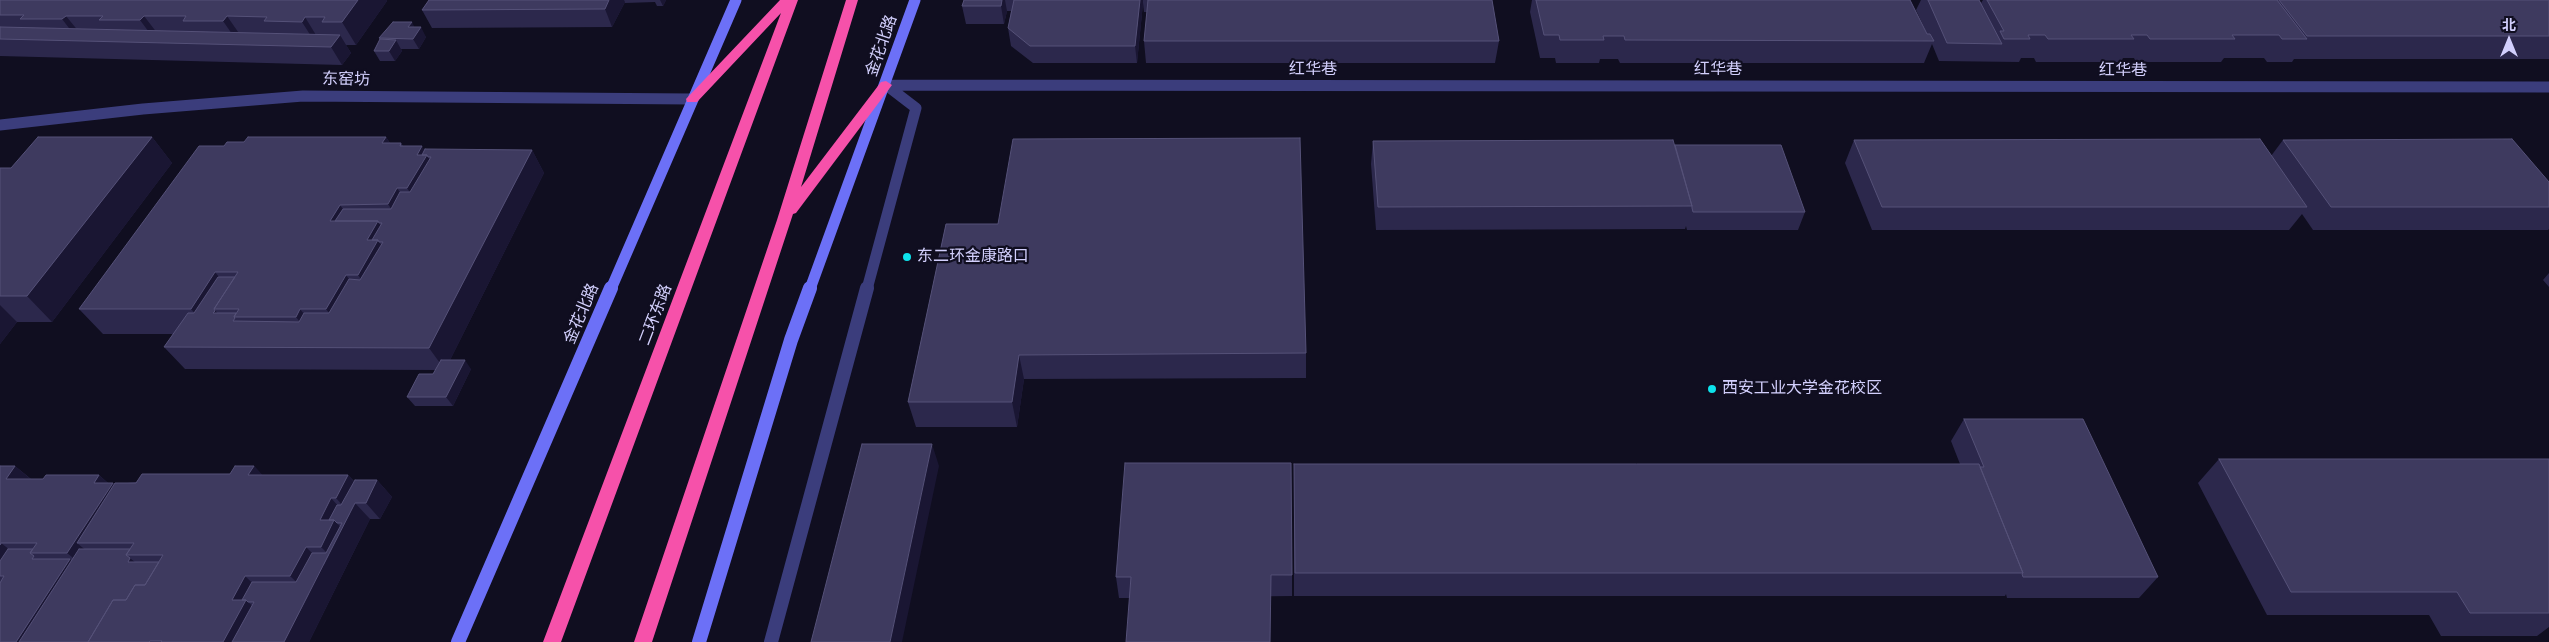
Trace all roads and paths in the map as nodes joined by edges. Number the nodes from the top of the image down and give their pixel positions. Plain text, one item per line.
1 (736, 0) edge
2 (787, 0) edge
3 (792, 0) edge
4 (852, 0) edge
5 (915, 0) edge
6 (886, 85) junction
7 (2549, 87) edge
8 (692, 99) junction
9 (0, 126) edge
10 (784, 220) junction
11 (458, 642) edge
12 (552, 642) edge
13 (643, 642) edge
14 (699, 642) edge
15 (771, 642) edge

1 - 8 main road, 金花北路
2 - 8 highway
3 - 12 highway, 二环东路
4 - 10 highway
5 - 6 main road, 金花北路
6 - 7 street, 红华巷
6 - 10 highway
6 - 14 main road, 金花北路
6 - 15 street
8 - 9 street, 东窑坊
8 - 11 main road, 金花北路
10 - 13 highway

